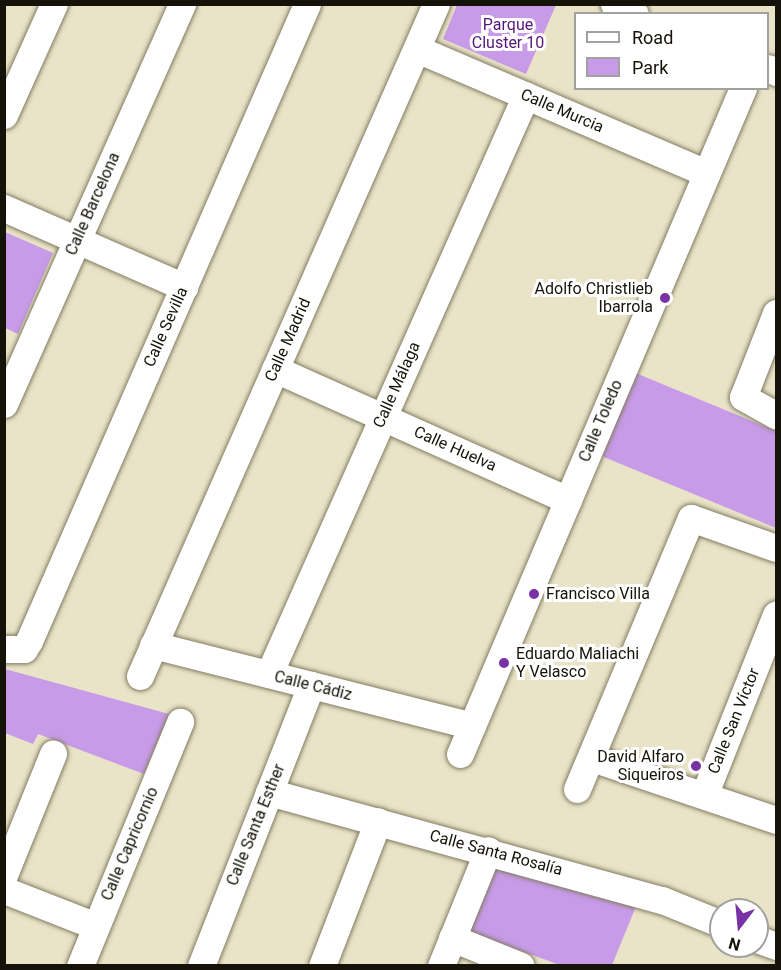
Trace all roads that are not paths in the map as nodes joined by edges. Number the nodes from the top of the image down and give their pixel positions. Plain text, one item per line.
1 (54, 4) edge
2 (182, 4) edge
3 (307, 4) edge
4 (436, 4) edge
5 (614, 4) edge
6 (631, 12) edge
7 (417, 49) junction
8 (742, 90) edge
9 (526, 95) junction
10 (4, 115) edge
11 (707, 173) junction
12 (4, 208) edge
13 (77, 240) junction
14 (184, 287) junction
15 (777, 313) edge
16 (275, 369) junction
17 (4, 404) edge
18 (777, 415) edge
19 (383, 417) junction
20 (568, 500) junction
21 (777, 548) edge
22 (777, 615) edge
23 (153, 645) junction
24 (14, 649) edge
25 (269, 674) junction
26 (140, 676) dead end
27 (311, 685) junction
28 (180, 722) dead end
29 (472, 726) junction
30 (53, 754) dead end
31 (460, 754) dead end
32 (592, 758) junction
33 (577, 789) dead end
34 (269, 792) junction
35 (705, 793) junction
36 (777, 820) edge
37 (378, 821) junction
38 (488, 850) junction
39 (4, 875) edge
40 (4, 890) edge
41 (709, 919) edge
42 (96, 926) junction
43 (452, 938) junction
44 (80, 966) edge
45 (201, 966) edge
46 (322, 966) edge
47 (441, 966) edge
48 (521, 966) edge

1 - 10 street
2 - 13 street, Calle Barcelona
3 - 14 street, Calle Sevilla
4 - 7 street, Calle Madrid
5 - 6 street
7 - 9 street, Calle Murcia
7 - 16 street, Calle Madrid
8 - 11 street, Calle Toledo
9 - 11 street, Calle Murcia
9 - 19 street, Calle Málaga
11 - 20 street, Calle Toledo
12 - 13 street
13 - 14 street
13 - 17 street, Calle Barcelona
14 - 24 street, Calle Sevilla
15 - 18 street
16 - 19 street, Calle Huelva
16 - 23 street, Calle Madrid
19 - 20 street, Calle Huelva
19 - 25 street, Calle Málaga
20 - 29 street, Calle Toledo
21 - 32 street
22 - 35 street, Calle San Víctor
23 - 25 street, Calle Cádiz
23 - 26 street, Calle Madrid
25 - 27 street, Calle Cádiz
27 - 29 street, Calle Cádiz
27 - 34 street, Calle Santa Esther
28 - 42 street, Calle Capricornio
29 - 31 street, Calle Toledo
30 - 39 street
32 - 33 street
32 - 35 street
34 - 37 street, Calle Santa Rosalía
34 - 45 street, Calle Santa Esther
35 - 36 street
37 - 38 street, Calle Santa Rosalía
37 - 46 street
38 - 41 street, Calle Santa Rosalía
38 - 43 street
40 - 42 street
42 - 44 street, Calle Capricornio
43 - 47 street
43 - 48 street

